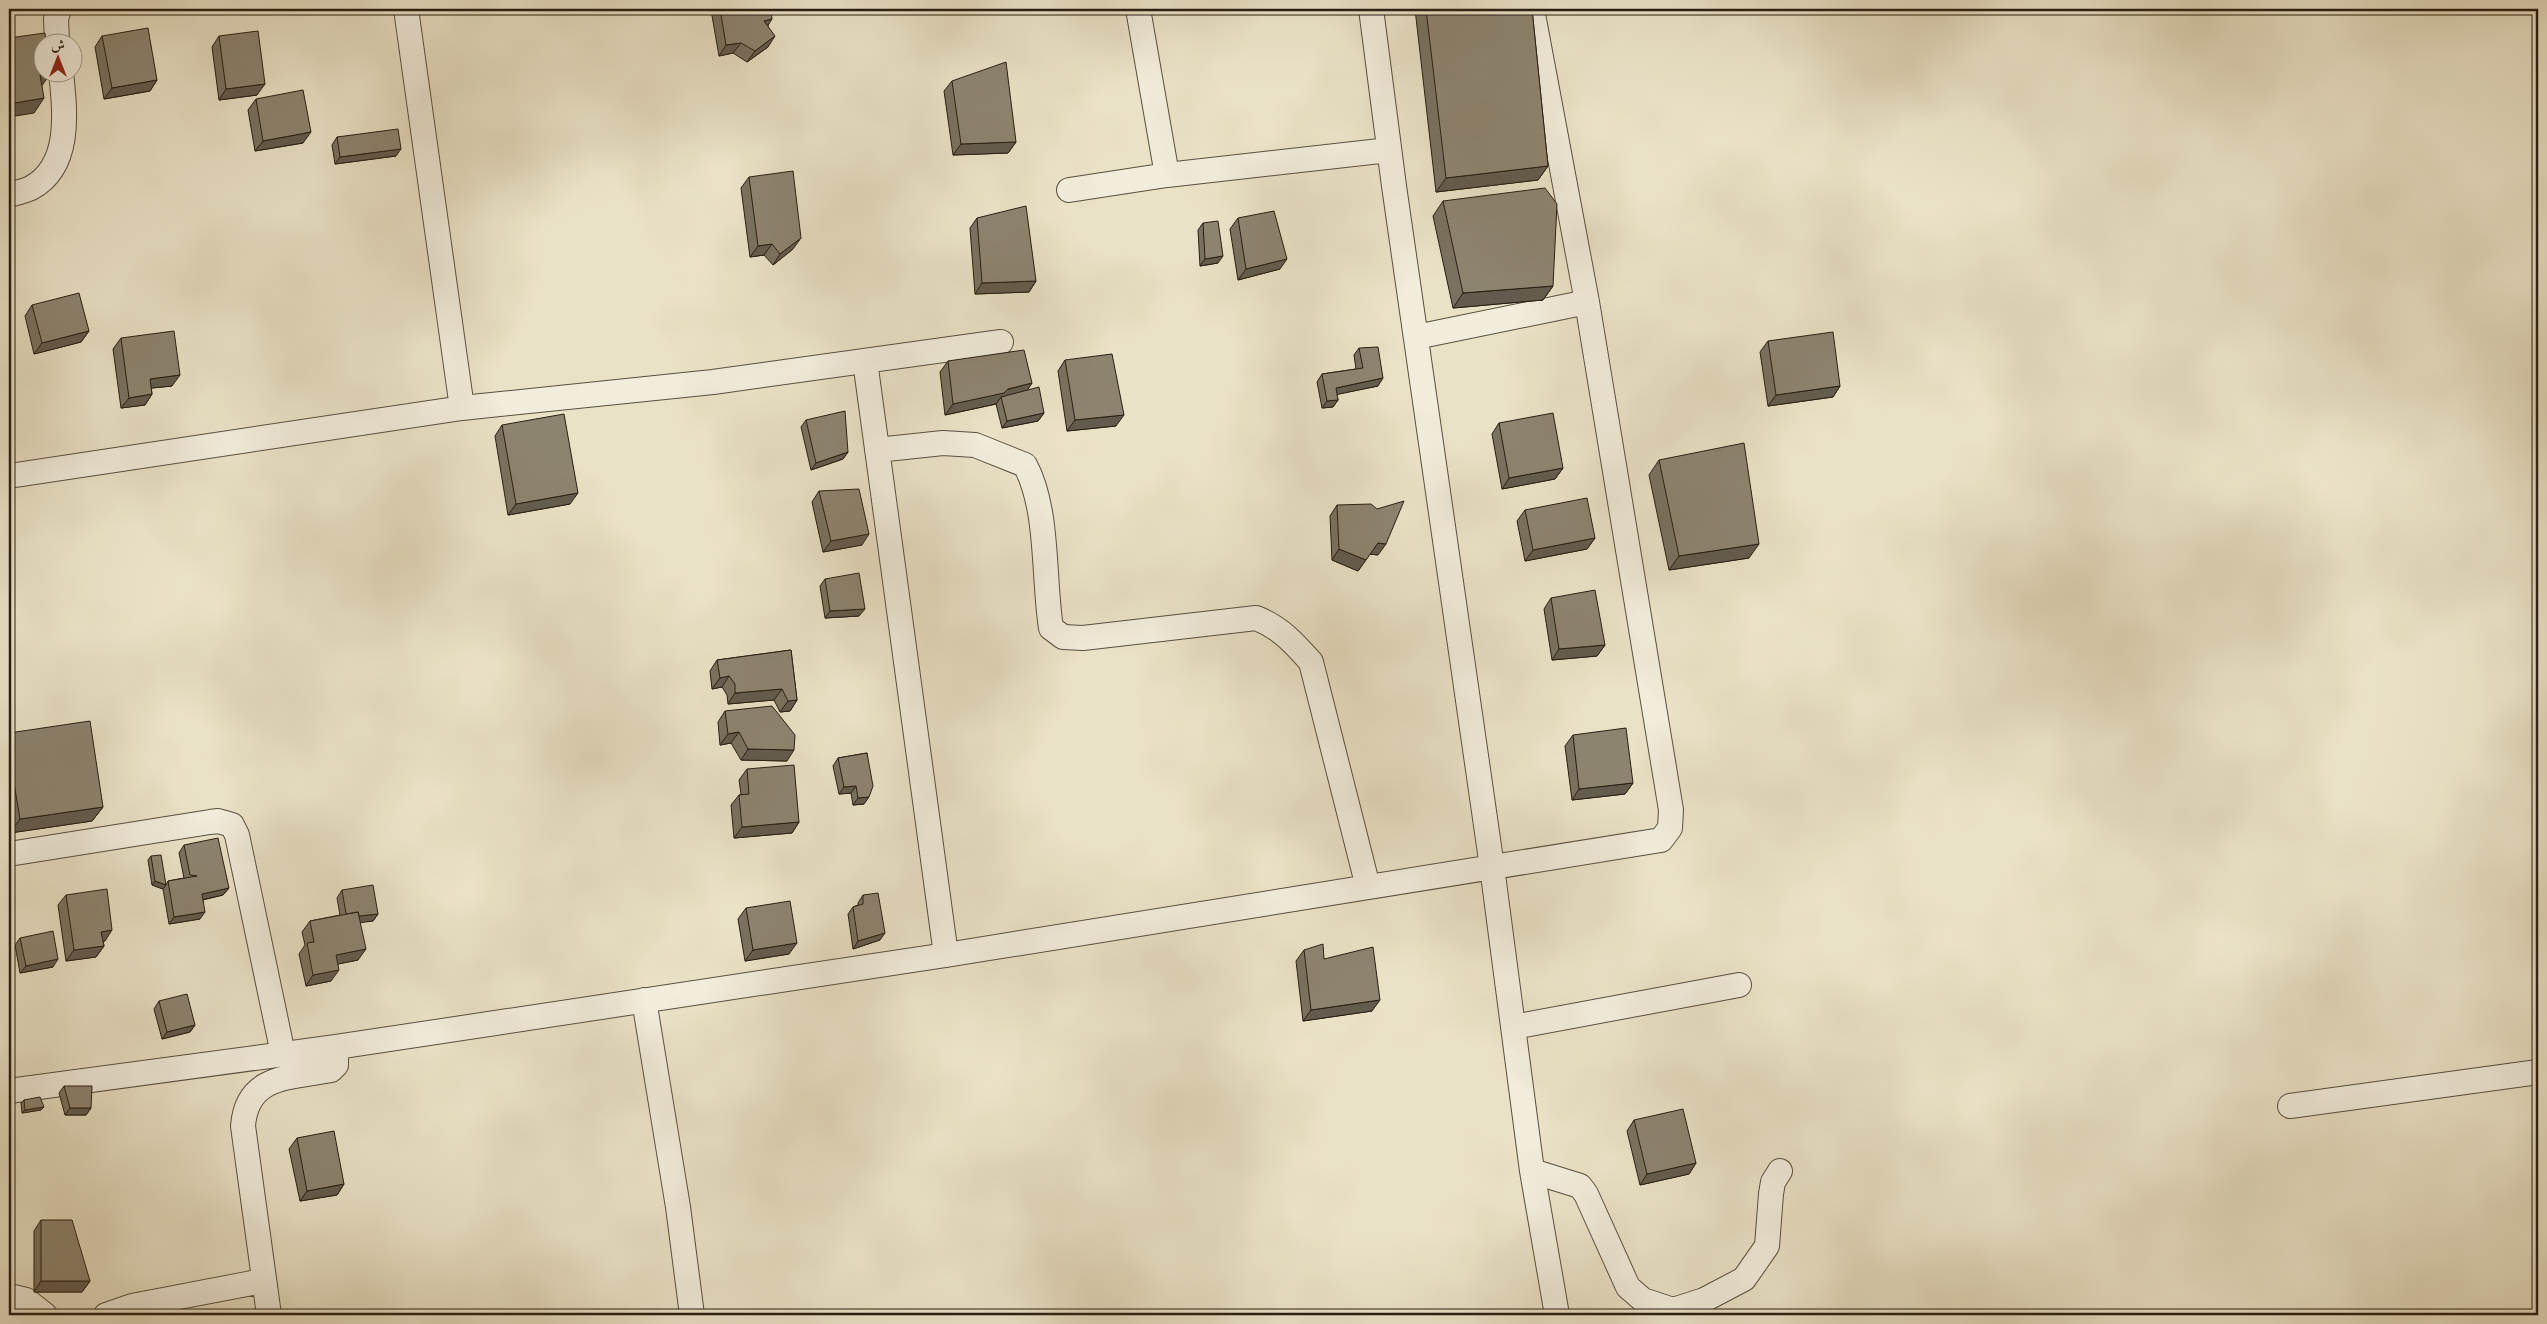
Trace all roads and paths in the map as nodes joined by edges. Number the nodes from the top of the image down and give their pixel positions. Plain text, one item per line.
1 (59, 9) edge
2 (406, 9) edge
3 (1138, 9) edge
4 (1372, 9) edge
5 (1532, 9) edge
6 (57, 32) edge
7 (62, 82) edge
8 (1390, 150) junction
9 (1167, 175) junction
10 (1070, 190) dead end
11 (9, 195) edge
12 (1587, 302) junction
13 (1416, 337) junction
14 (1001, 342) dead end
15 (865, 361) junction
16 (462, 408) junction
17 (877, 450) junction
18 (9, 476) edge
19 (9, 854) edge
20 (1492, 866) junction
21 (1368, 886) junction
22 (946, 955) junction
23 (1740, 985) dead end
24 (644, 1000) junction
25 (1513, 1027) junction
26 (336, 1046) junction
27 (283, 1054) junction
28 (2538, 1072) edge
29 (9, 1091) edge
30 (2290, 1106) dead end
31 (1532, 1171) junction
32 (1780, 1171) dead end
33 (263, 1281) junction
34 (9, 1296) edge
35 (45, 1315) edge
36 (106, 1315) edge
37 (269, 1315) edge
38 (692, 1315) edge
39 (1557, 1315) edge

1 - 6 street
2 - 16 street
3 - 9 street
4 - 8 street
5 - 12 street
7 - 11 street
8 - 9 street
8 - 13 street
9 - 10 street
12 - 13 street
12 - 20 street
13 - 20 street
14 - 15 street
15 - 16 street
15 - 17 street
16 - 18 street
17 - 21 street
17 - 22 street
19 - 27 street
20 - 21 street
20 - 25 street
21 - 22 street
22 - 24 street
23 - 25 street
24 - 26 street
24 - 38 street
25 - 31 street
26 - 27 street
26 - 33 street
27 - 29 street
28 - 30 street
31 - 32 street
31 - 39 street
33 - 36 street
33 - 37 street
34 - 35 street

